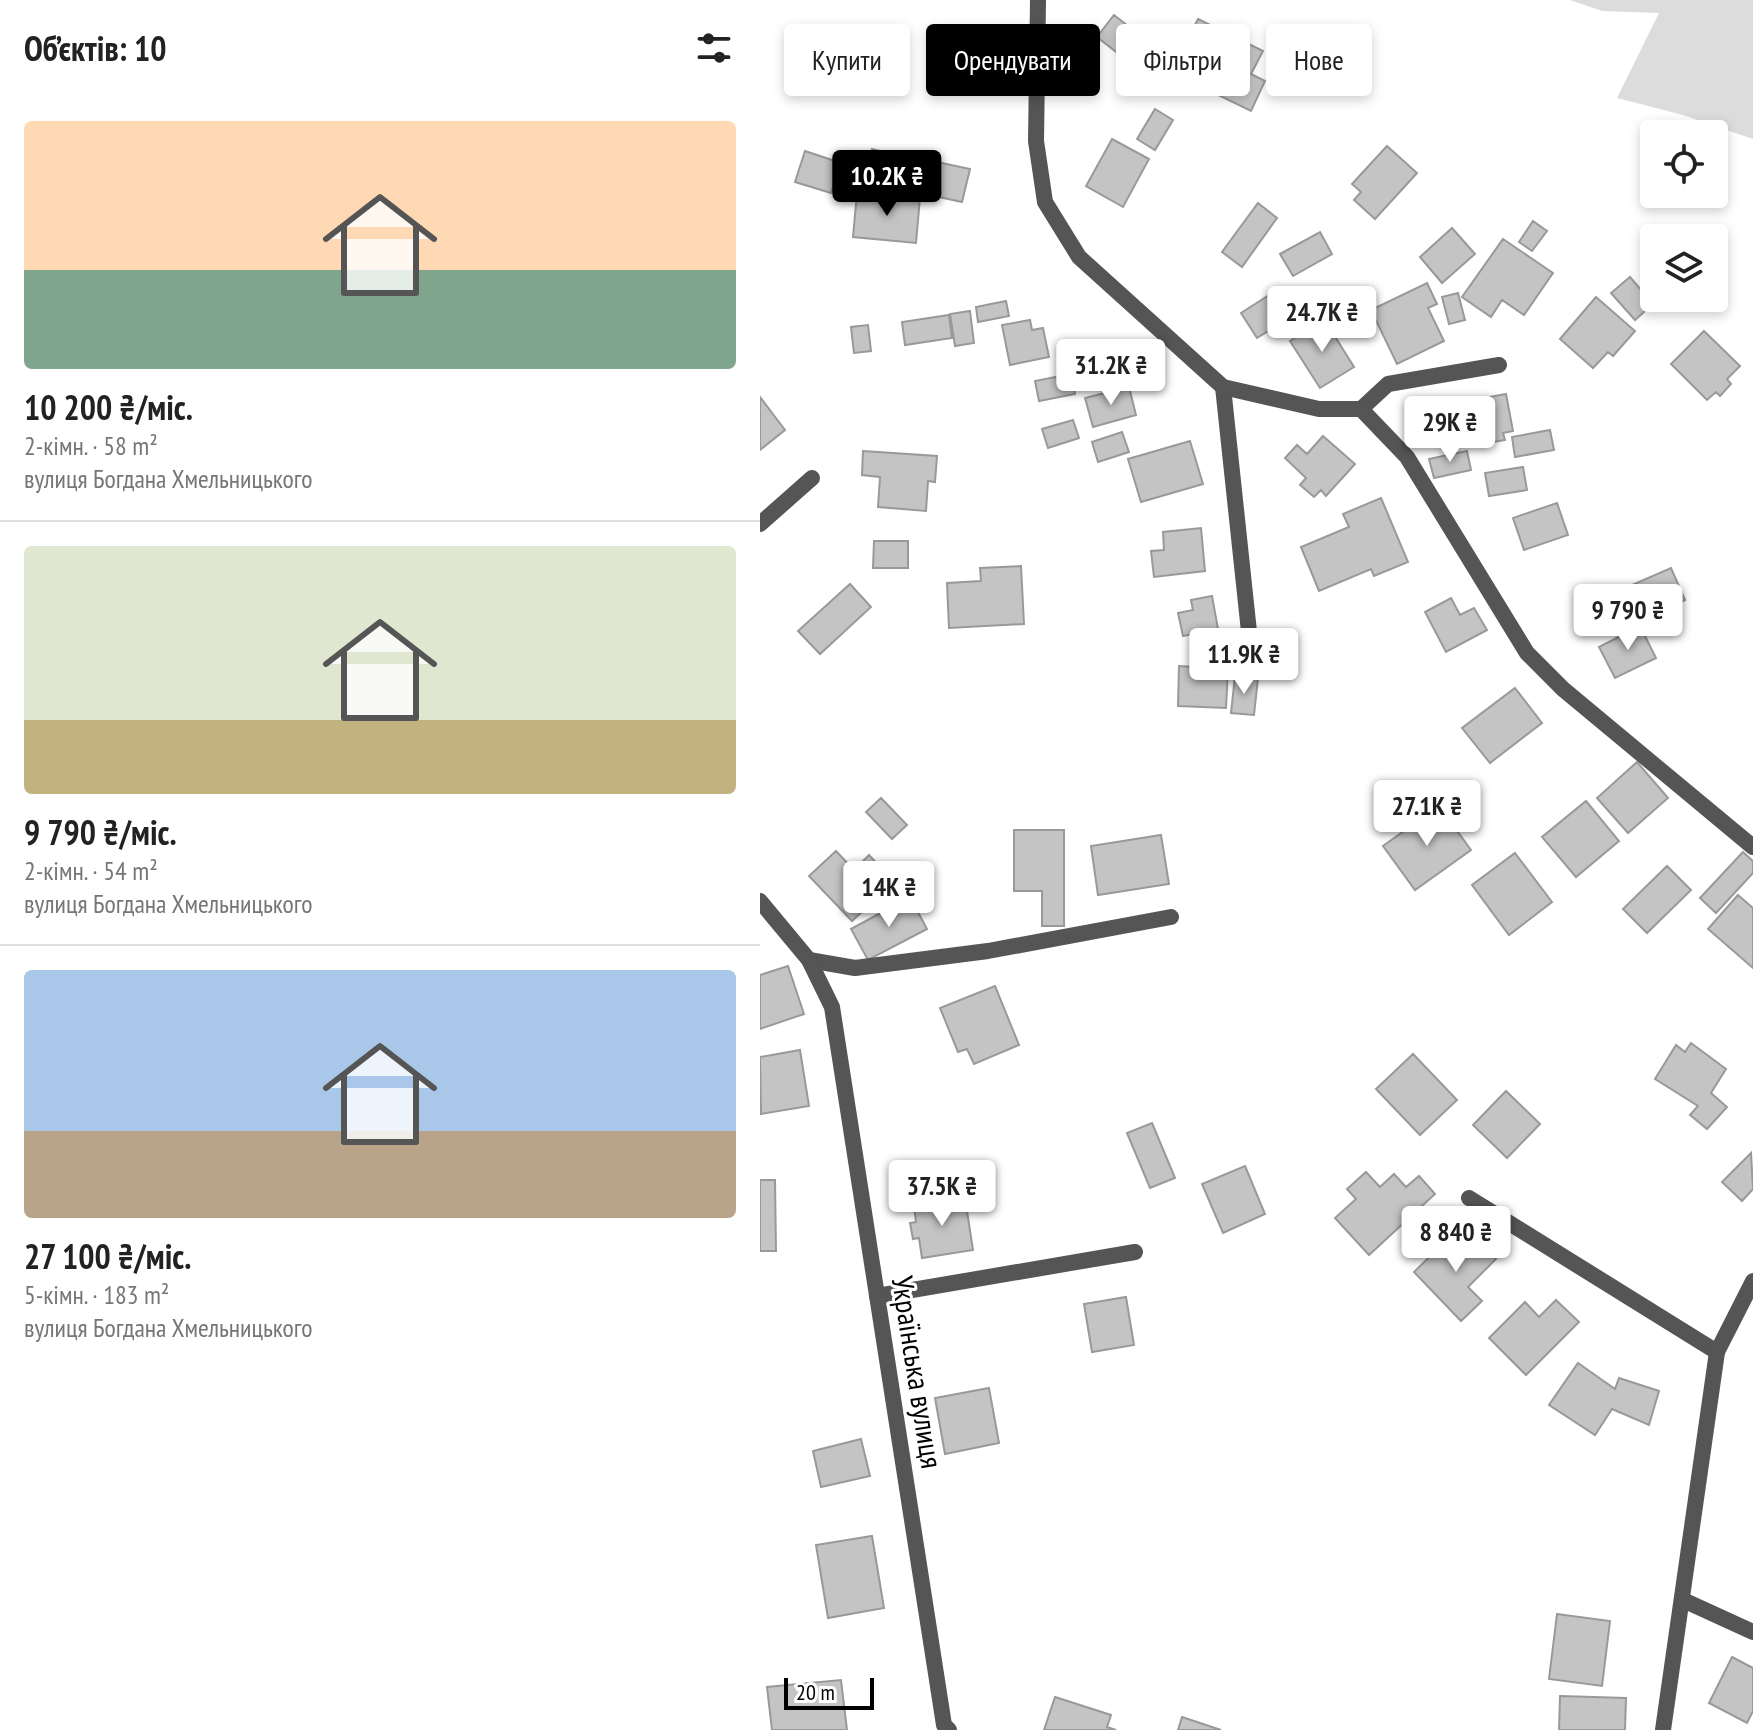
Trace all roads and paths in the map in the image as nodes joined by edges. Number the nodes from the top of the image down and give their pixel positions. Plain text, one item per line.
1 (1038, 0) edge
2 (1499, 365) dead end
3 (1223, 387) junction
4 (1361, 409) junction
5 (812, 478) dead end
6 (760, 524) edge
7 (1250, 641) dead end
8 (1753, 847) edge
9 (760, 901) edge
10 (1171, 917) dead end
11 (809, 960) junction
12 (1469, 1198) dead end
13 (1135, 1252) dead end
14 (1753, 1281) edge
15 (877, 1296) junction
16 (1717, 1352) junction
17 (1683, 1600) junction
18 (1753, 1632) edge
19 (949, 1730) edge
20 (1663, 1730) edge

1 - 3 street
2 - 4 street
3 - 4 street
3 - 7 street
4 - 8 street
5 - 6 street
9 - 11 street, Українська вулиця
10 - 11 street
11 - 15 street, Українська вулиця
12 - 16 street
13 - 15 street
14 - 16 street
15 - 19 street, Українська вулиця
16 - 17 street
17 - 18 street
17 - 20 street

